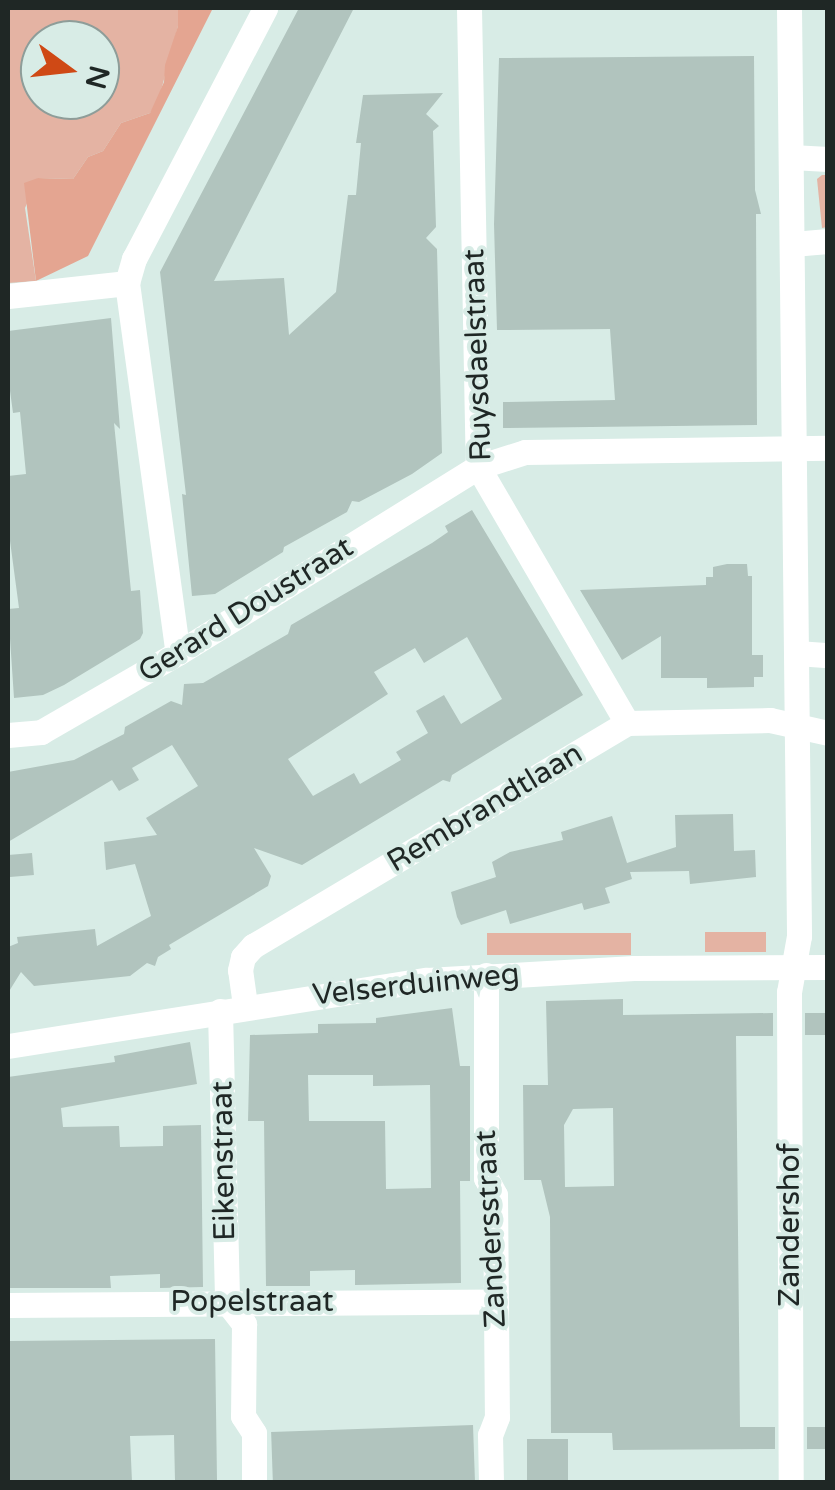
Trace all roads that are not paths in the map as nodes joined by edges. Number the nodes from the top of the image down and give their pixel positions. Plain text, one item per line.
1 (265, 8) edge
2 (468, 8) edge
3 (789, 8) edge
4 (791, 157) junction
5 (828, 159) edge
6 (828, 240) edge
7 (792, 244) junction
8 (126, 282) junction
9 (8, 296) edge
10 (794, 448) junction
11 (828, 448) edge
12 (478, 467) junction
13 (178, 653) junction
14 (797, 654) junction
15 (828, 655) edge
16 (627, 723) junction
17 (795, 726) junction
18 (828, 733) edge
19 (8, 735) edge
20 (794, 967) junction
21 (828, 967) edge
22 (486, 975) junction
23 (232, 1008) junction
24 (8, 1046) edge
25 (227, 1302) junction
26 (496, 1302) junction
27 (8, 1305) edge
28 (254, 1482) edge
29 (491, 1482) edge
30 (791, 1482) edge

1 - 8 street
2 - 12 street, Ruysdaelstraat
3 - 4 street, Zandershof
4 - 5 street
4 - 7 street, Zandershof
6 - 7 street
7 - 10 street, Zandershof
8 - 9 street
8 - 13 street
10 - 11 street, Gerard Doustraat
10 - 12 street, Gerard Doustraat
10 - 14 street, Zandershof
12 - 13 street, Gerard Doustraat
12 - 16 street, Ruysdaelstraat
13 - 19 street, Gerard Doustraat
14 - 15 street
14 - 17 street, Zandershof
16 - 17 street, Rembrandtlaan
16 - 23 street, Rembrandtlaan
17 - 18 street, Rembrandtlaan
17 - 20 street, Zandershof
20 - 21 street, Velserduinweg
20 - 22 street, Velserduinweg
20 - 30 street, Zandershof
22 - 23 street, Velserduinweg
22 - 26 street, Zandersstraat
23 - 24 street, Velserduinweg
23 - 25 street, Eikenstraat
25 - 26 street, Popelstraat
25 - 27 street, Popelstraat
25 - 28 street, Eikenstraat
26 - 29 street, Zandersstraat

